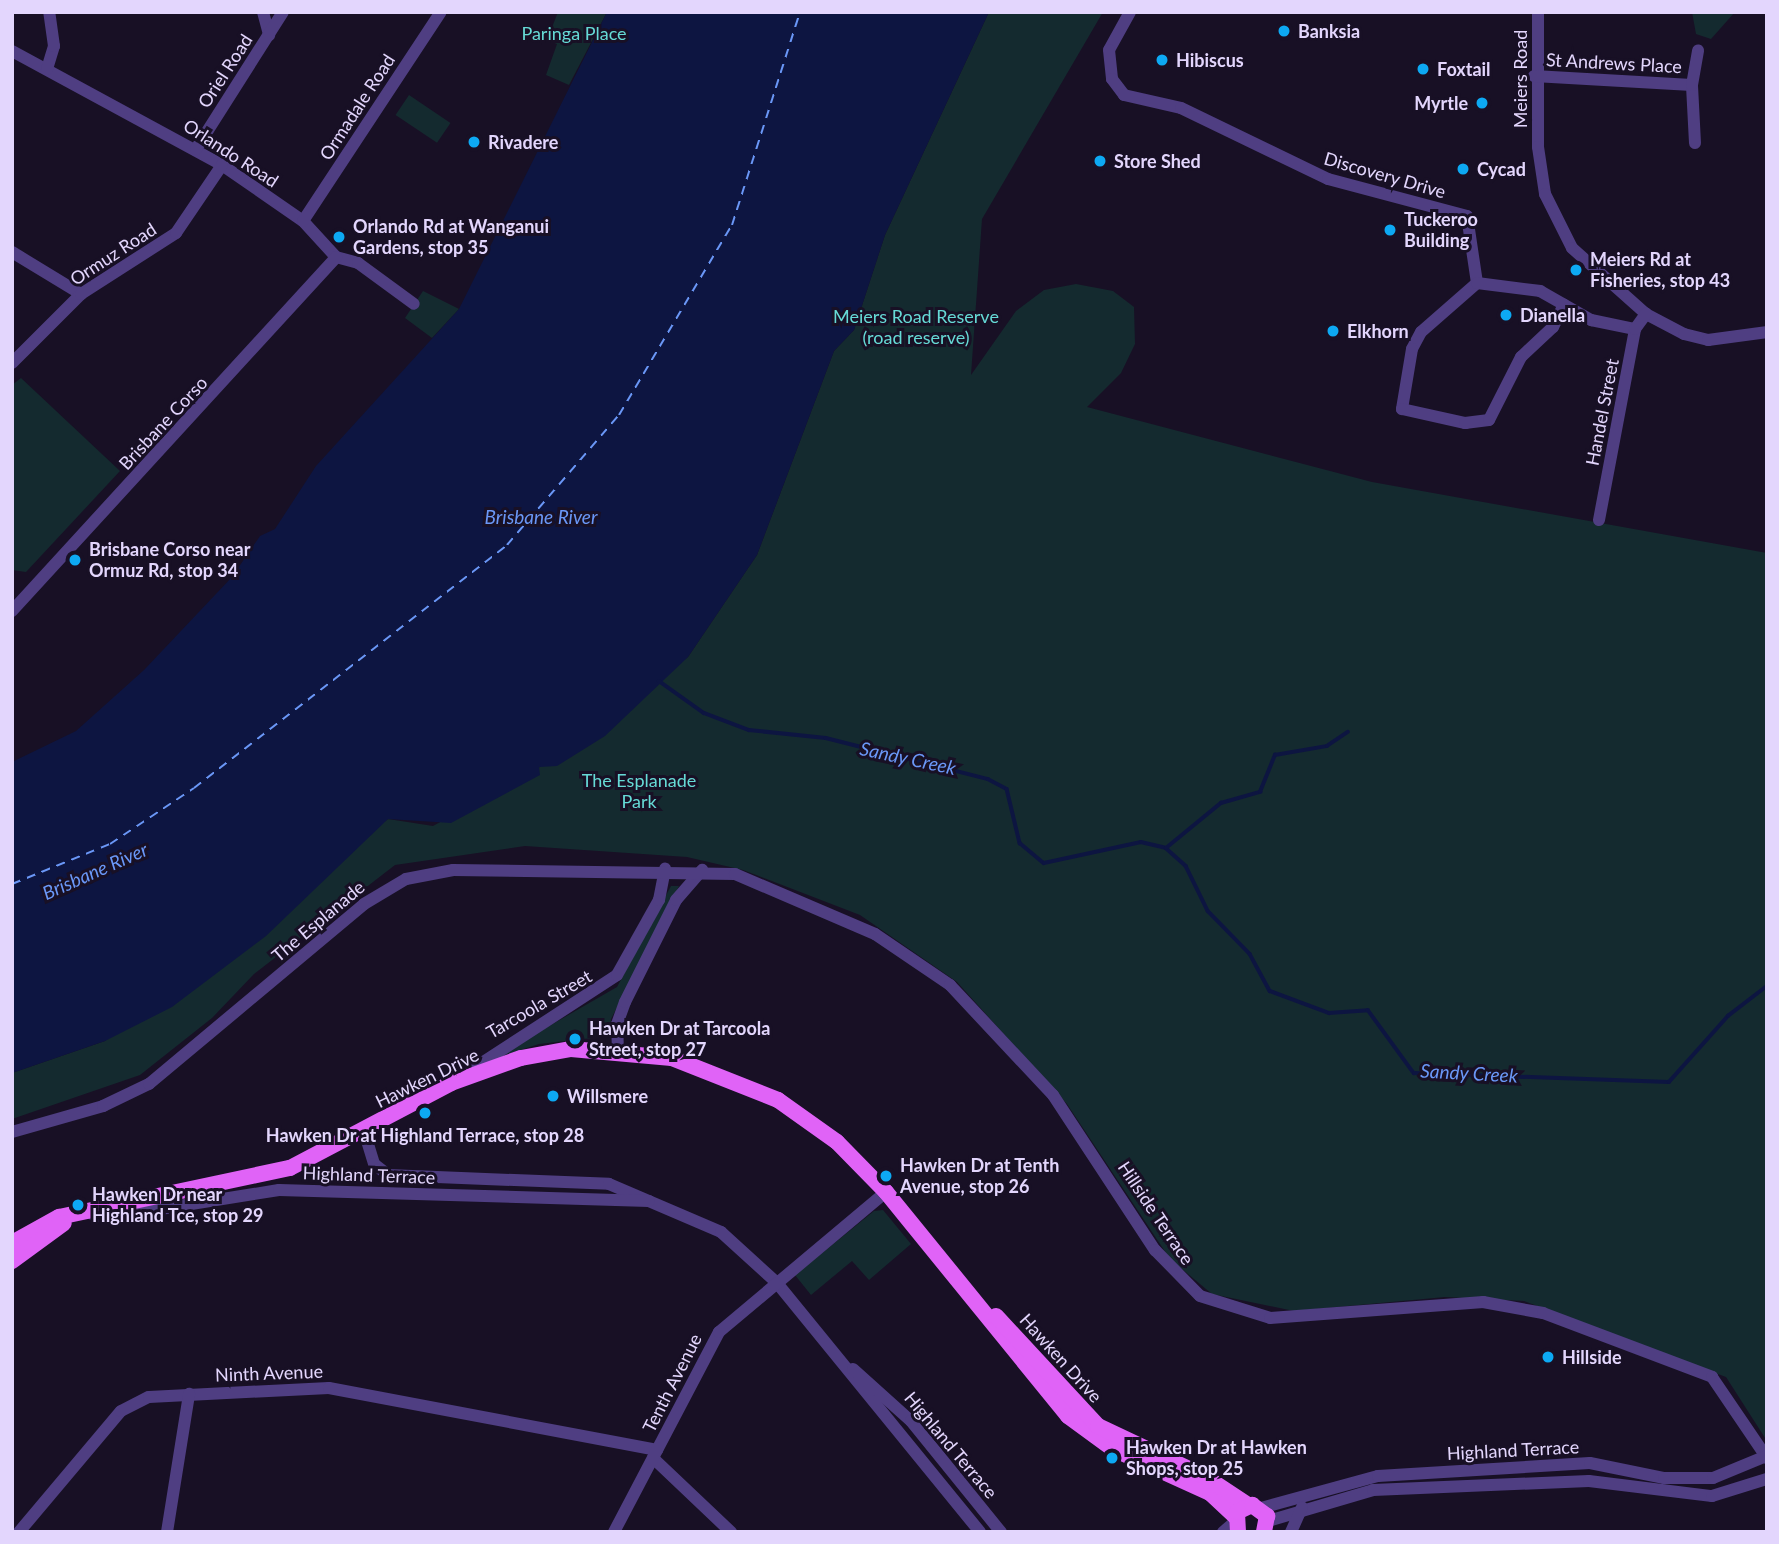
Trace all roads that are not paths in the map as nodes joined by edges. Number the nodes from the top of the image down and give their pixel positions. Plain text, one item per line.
1 (49, 12) edge
2 (262, 12) edge
3 (283, 12) edge
4 (440, 12) edge
5 (1130, 12) edge
6 (1532, 12) edge
7 (1538, 12) edge
8 (269, 35) junction
9 (1536, 44) junction
10 (12, 51) edge
11 (1698, 51) dead end
12 (47, 69) junction
13 (1534, 76) junction
14 (1692, 85) junction
15 (1695, 143) dead end
16 (196, 149) junction
17 (222, 165) junction
18 (303, 221) junction
19 (12, 252) edge
20 (336, 257) junction
21 (1477, 283) junction
22 (81, 294) junction
23 (414, 304) dead end
24 (1564, 304) junction
25 (1646, 314) junction
26 (1635, 329) junction
27 (1767, 332) edge
28 (12, 363) edge
29 (1599, 520) dead end
30 (15, 603) edge
31 (665, 869) junction
32 (696, 870) junction
33 (618, 1051) junction
34 (451, 1083) junction
35 (364, 1131) junction
36 (12, 1132) edge
37 (886, 1192) junction
38 (657, 1201) junction
39 (84, 1211) junction
40 (12, 1242) edge
41 (12, 1261) edge
42 (777, 1283) junction
43 (839, 1359) junction
44 (189, 1394) junction
45 (655, 1454) junction
46 (1766, 1457) edge
47 (1767, 1479) edge
48 (1302, 1507) junction
49 (1251, 1522) edge
50 (19, 1532) edge
51 (167, 1532) edge
52 (614, 1532) edge
53 (731, 1532) edge
54 (980, 1532) edge
55 (1001, 1532) edge
56 (1291, 1532) edge

1 - 12 street
2 - 8 street
3 - 8 street, Oriel Road
4 - 18 street, Ormadale Road
5 - 21 street, Discovery Drive
6 - 9 street
7 - 9 street, Meiers Road
8 - 16 street, Oriel Road
9 - 13 street, Meiers Road
10 - 12 street, Orlando Road
11 - 14 street, St Andrews Place
12 - 16 street, Orlando Road
13 - 14 street, St Andrews Place
13 - 25 street, Meiers Road
14 - 15 street, St Andrews Place
16 - 17 street, Orlando Road
17 - 18 street, Orlando Road
17 - 22 street, Ormuz Road
18 - 20 street, Orlando Road
19 - 22 street
20 - 23 street, Orlando Road
20 - 30 street, Brisbane Corso
21 - 24 street
21 - 24 street
22 - 28 street, Ormuz Road
24 - 26 street
25 - 26 street, Handel Street
25 - 27 street, Meiers Road
26 - 29 street, Handel Street
31 - 32 street, The Esplanade
31 - 34 street, Tarcoola Street
31 - 36 street, The Esplanade
32 - 33 street
32 - 46 street, Hillside Terrace
33 - 34 main road, Hawken Drive
33 - 37 main road, Hawken Drive
34 - 35 main road, Hawken Drive
35 - 38 street, Highland Terrace
35 - 39 main road, Hawken Drive
37 - 42 street, Tenth Avenue
37 - 49 main road, Hawken Drive
38 - 39 street, Highland Terrace
38 - 42 street, Highland Terrace
39 - 40 main road, Hawken Drive
39 - 41 main road, Hawken Drive
42 - 43 street, Highland Terrace
42 - 45 street, Tenth Avenue
43 - 54 street, Highland Terrace
43 - 55 street, Highland Terrace
44 - 45 street, Ninth Avenue
44 - 50 street, Ninth Avenue
44 - 51 street
45 - 52 street, Tenth Avenue
45 - 53 street
46 - 49 street, Highland Terrace
47 - 48 street, Highland Terrace
48 - 49 street, Highland Terrace
48 - 56 street

